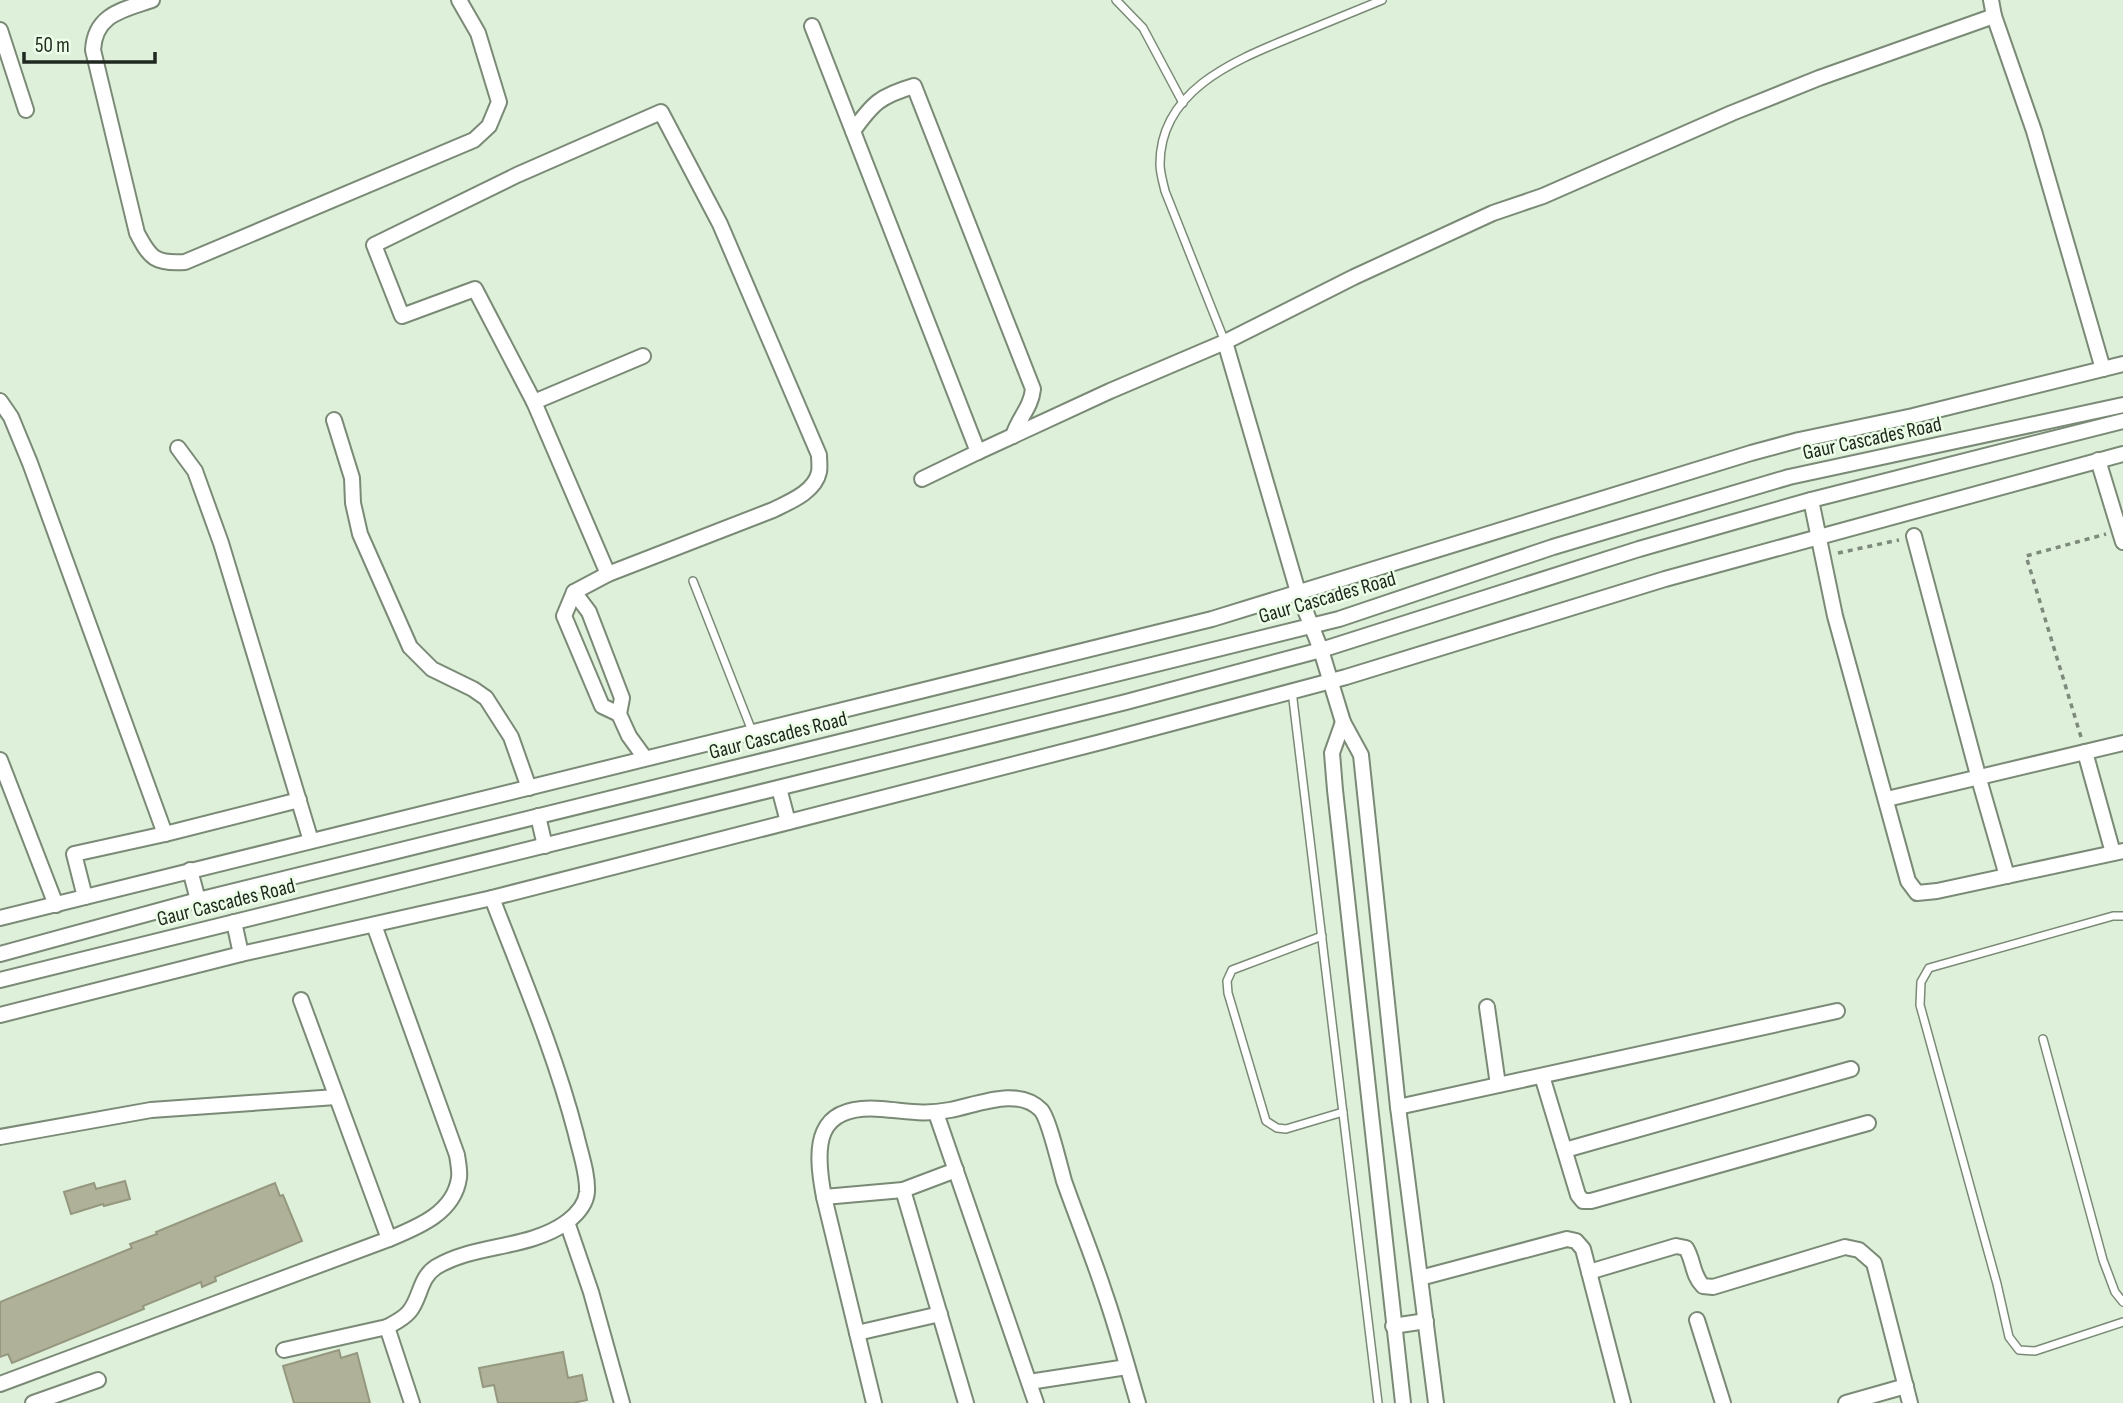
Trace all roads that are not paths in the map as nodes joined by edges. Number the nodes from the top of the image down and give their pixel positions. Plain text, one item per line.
1 (152, 0) edge
2 (459, 0) edge
3 (1116, 0) edge
4 (1382, 0) edge
5 (1991, 0) edge
6 (1994, 16) junction
7 (812, 26) dead end
8 (0, 30) edge
9 (1184, 103) junction
10 (26, 110) dead end
11 (853, 131) junction
12 (1225, 342) junction
13 (643, 356) dead end
14 (2123, 364) edge
15 (2103, 369) junction
16 (0, 401) edge
17 (534, 402) junction
18 (2123, 405) edge
19 (334, 420) dead end
20 (2123, 421) edge
21 (1013, 436) junction
22 (178, 448) dead end
23 (978, 452) junction
24 (2123, 454) edge
25 (2098, 460) junction
26 (922, 480) dead end
27 (1811, 500) junction
28 (1914, 536) road end
29 (2121, 536) edge
30 (1817, 537) junction
31 (608, 574) junction
32 (693, 581) dead end
33 (573, 592) junction
34 (1298, 592) junction
35 (1311, 626) junction
36 (1321, 650) junction
37 (1331, 681) junction
38 (1292, 691) junction
39 (619, 714) junction
40 (1343, 722) junction
41 (752, 731) junction
42 (2123, 743) edge
43 (2085, 752) junction
44 (645, 758) junction
45 (0, 760) edge
46 (1979, 779) junction
47 (529, 788) junction
48 (779, 788) junction
49 (1887, 799) junction
50 (299, 800) junction
51 (538, 816) junction
52 (788, 822) junction
53 (165, 834) junction
54 (312, 841) junction
55 (545, 846) junction
56 (2118, 852) edge
57 (190, 870) junction
58 (2007, 876) junction
59 (85, 897) junction
60 (492, 898) junction
61 (198, 900) junction
62 (56, 905) junction
63 (2123, 916) edge
64 (0, 918) edge
65 (234, 922) junction
66 (374, 925) junction
67 (1322, 936) junction
68 (0, 954) edge
69 (241, 954) junction
70 (0, 980) edge
71 (301, 1000) dead end
72 (1487, 1007) dead end
73 (1837, 1011) dead end
74 (0, 1015) edge
75 (2043, 1039) dead end
76 (1851, 1069) dead end
77 (1542, 1076) junction
78 (1498, 1085) junction
79 (336, 1097) junction
80 (1398, 1107) junction
81 (1343, 1112) junction
82 (936, 1113) junction
83 (1868, 1123) dead end
84 (0, 1137) edge
85 (1565, 1150) junction
86 (956, 1170) junction
87 (903, 1190) junction
88 (824, 1197) junction
89 (567, 1222) junction
90 (389, 1239) junction
91 (1589, 1272) junction
92 (1420, 1278) junction
93 (2123, 1302) edge
94 (940, 1314) junction
95 (1697, 1320) dead end
96 (1426, 1321) junction
97 (2123, 1322) edge
98 (1393, 1325) junction
99 (387, 1326) junction
100 (857, 1333) junction
101 (284, 1350) dead end
102 (1127, 1367) junction
103 (98, 1380) dead end
104 (1029, 1382) junction
105 (0, 1384) edge
106 (1906, 1386) junction
107 (33, 1403) edge
108 (412, 1403) edge
109 (622, 1403) edge
110 (874, 1403) edge
111 (966, 1403) edge
112 (1036, 1403) edge
113 (1135, 1403) edge
114 (1378, 1403) edge
115 (1403, 1403) edge
116 (1436, 1403) edge
117 (1623, 1403) edge
118 (1723, 1403) edge
119 (1846, 1403) edge
120 (1910, 1403) edge

1 - 2 street
3 - 9 lane
4 - 9 lane
5 - 6 street
6 - 12 street
6 - 15 street
7 - 11 street
8 - 10 street
9 - 12 lane
11 - 21 street
11 - 23 street
12 - 21 street
12 - 34 street
13 - 17 street
14 - 15 street
15 - 34 street
16 - 53 street
17 - 31 street
17 - 31 street
18 - 35 street, Gaur Cascades Road
19 - 47 street
20 - 27 street, Gaur Cascades Road
21 - 23 street
22 - 50 street
23 - 26 street
24 - 25 street
25 - 29 street
25 - 30 street
27 - 30 street
27 - 36 street, Gaur Cascades Road
28 - 46 street
30 - 37 street
30 - 49 street
31 - 33 street
32 - 41 lane
33 - 39 street
33 - 39 street
34 - 35 street
34 - 41 street
35 - 36 street
35 - 51 street, Gaur Cascades Road
36 - 37 street
36 - 48 street, Gaur Cascades Road
37 - 38 street
37 - 40 street
38 - 52 street
38 - 67 lane
39 - 44 street
40 - 80 street
40 - 98 street
41 - 44 street
42 - 43 street
43 - 46 street
43 - 56 street
44 - 47 street
45 - 62 street
46 - 49 street
46 - 58 street
47 - 54 street
48 - 52 street
48 - 55 street, Gaur Cascades Road
49 - 58 street
50 - 53 street
50 - 54 street
51 - 55 street
51 - 61 street, Gaur Cascades Road
52 - 60 street
53 - 59 street
54 - 57 street
55 - 65 street, Gaur Cascades Road
56 - 58 street
57 - 59 street
57 - 61 street
59 - 62 street
60 - 66 street
60 - 89 street
61 - 68 street, Gaur Cascades Road
62 - 64 street
63 - 97 lane
65 - 69 street
65 - 70 street, Gaur Cascades Road
66 - 69 street
66 - 90 street
67 - 81 lane
67 - 81 lane
69 - 74 street
71 - 79 street
72 - 78 street
73 - 77 street
75 - 93 lane
76 - 85 street
77 - 78 street
77 - 85 street
78 - 80 street
79 - 84 street
79 - 90 street
80 - 92 street
81 - 114 lane
82 - 86 street
82 - 88 street
82 - 102 street
83 - 85 street
86 - 87 street
86 - 104 street
87 - 88 street
87 - 94 street
88 - 100 street
89 - 99 street
89 - 109 street
90 - 105 street
91 - 92 street
91 - 106 street
91 - 117 street
92 - 96 street
94 - 100 street
94 - 111 street
95 - 118 street
96 - 98 street
96 - 116 street
98 - 115 street
99 - 101 street
99 - 108 street
100 - 110 street
102 - 104 street
102 - 113 street
103 - 107 street
104 - 112 street
106 - 119 street
106 - 120 street

